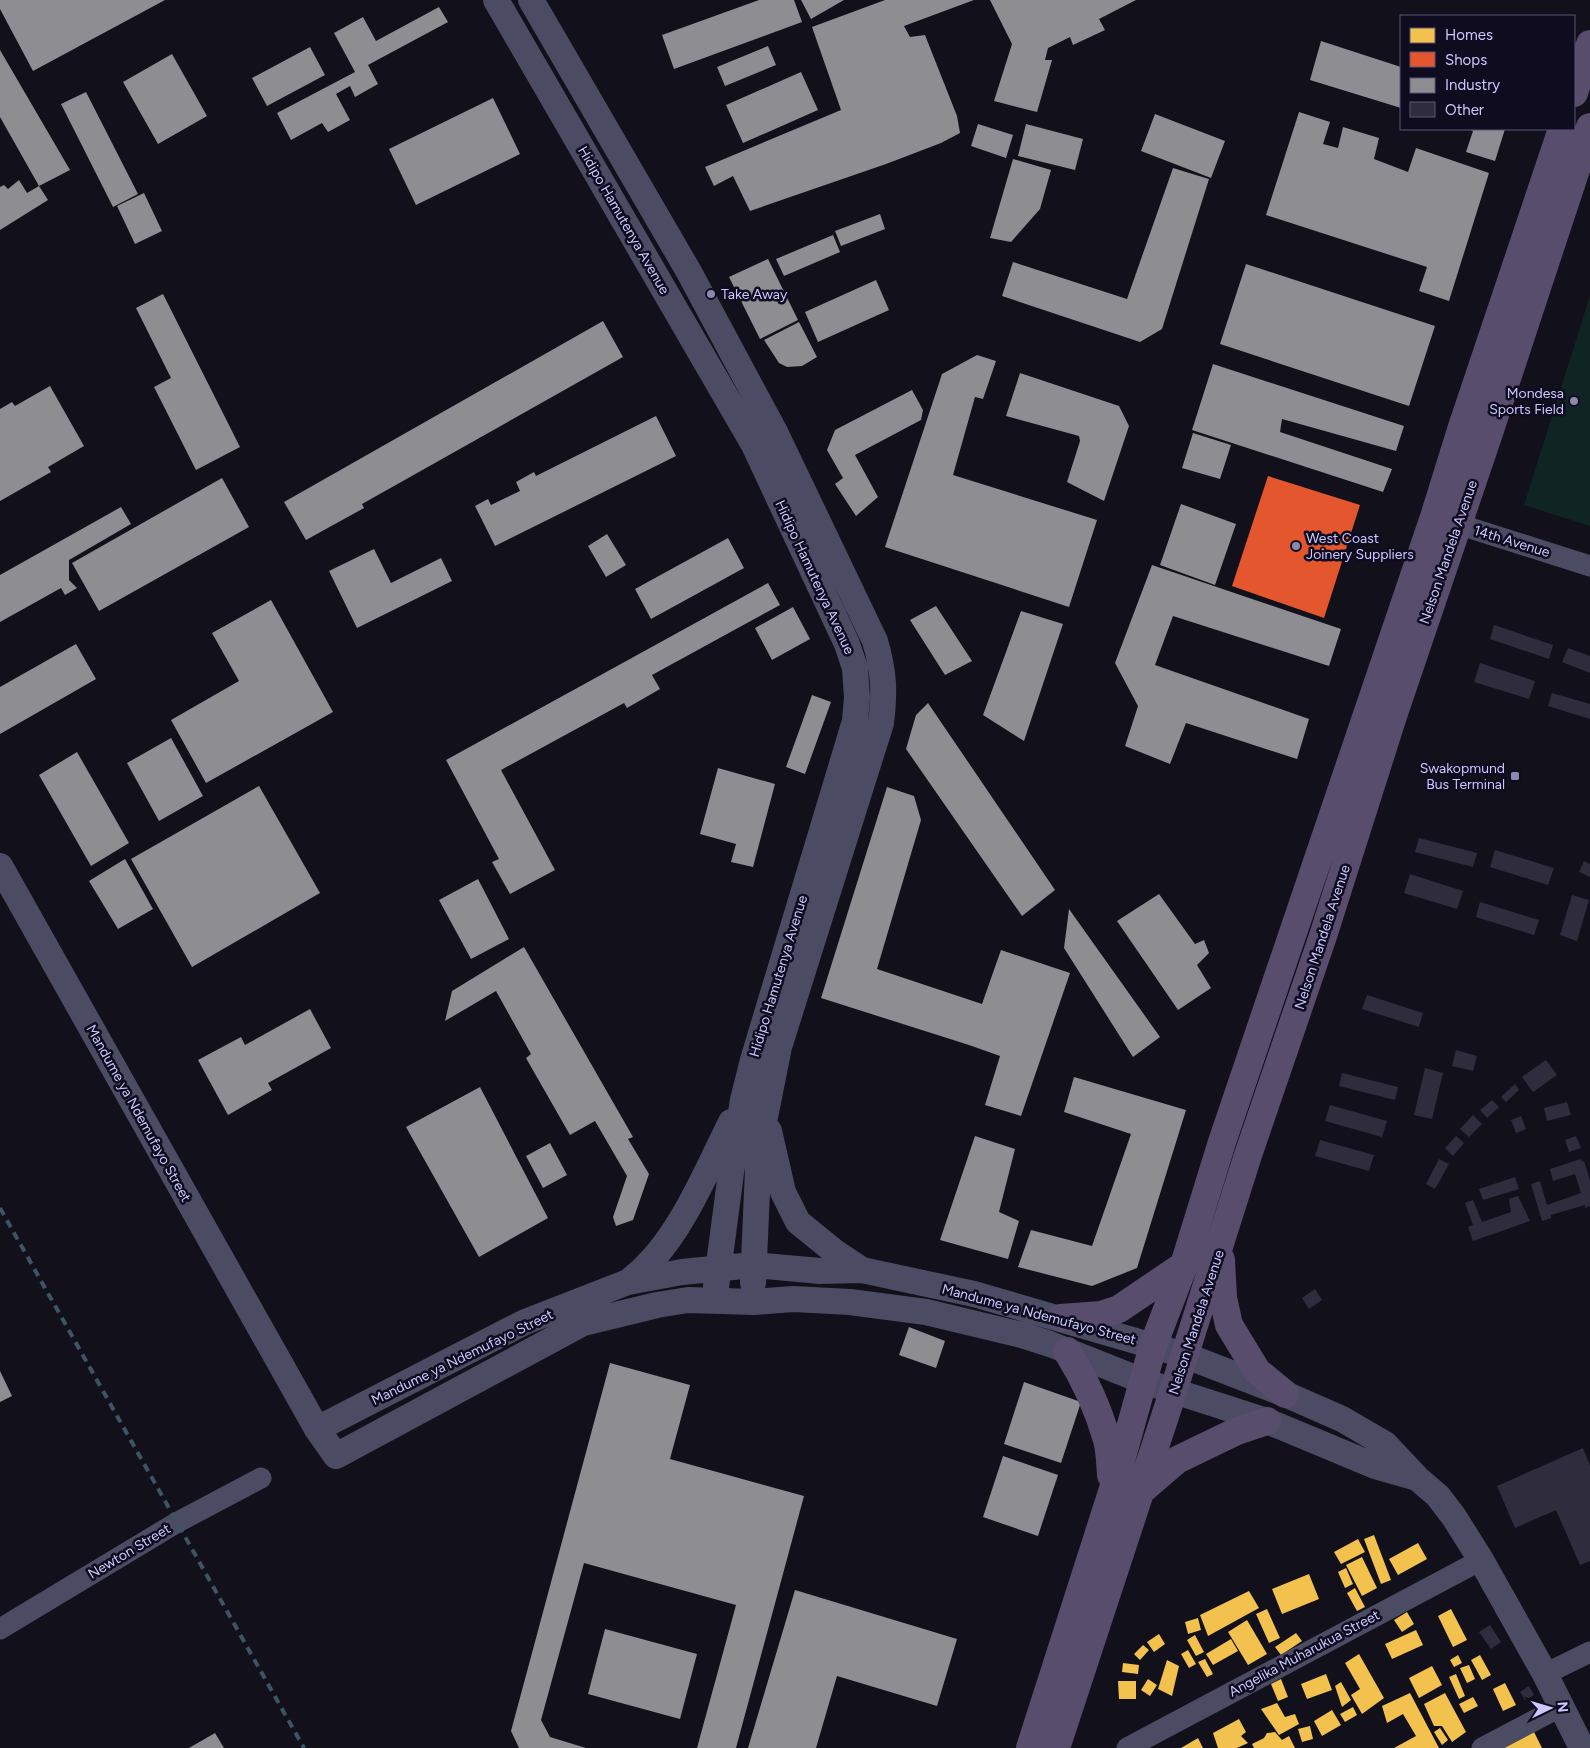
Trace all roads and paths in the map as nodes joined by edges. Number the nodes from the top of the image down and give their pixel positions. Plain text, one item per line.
1 (496, 0) edge
2 (531, 0) edge
3 (1590, 44) edge
4 (1575, 90) edge
5 (1590, 127) edge
6 (1562, 130) edge
7 (1446, 520) junction
8 (1590, 566) edge
9 (0, 866) edge
10 (743, 1100) junction
11 (765, 1114) junction
12 (1220, 1246) junction
13 (753, 1265) junction
14 (1184, 1265) junction
15 (717, 1269) junction
16 (862, 1270) junction
17 (628, 1282) junction
18 (715, 1301) junction
19 (754, 1302) junction
20 (1060, 1318) junction
21 (1153, 1346) junction
22 (1067, 1351) junction
23 (1184, 1355) junction
24 (1143, 1381) junction
25 (1173, 1392) junction
26 (1285, 1394) junction
27 (1267, 1422) junction
28 (317, 1429) junction
29 (261, 1478) dead end
30 (1417, 1478) junction
31 (1113, 1488) junction
32 (1141, 1492) junction
33 (1481, 1560) junction
34 (0, 1629) edge
35 (1590, 1652) edge
36 (1545, 1674) junction
37 (1560, 1707) junction
38 (1030, 1748) edge
39 (1056, 1748) edge
40 (1127, 1748) edge
41 (1482, 1748) edge
42 (1582, 1748) edge

1 - 10 street, Hidipo Hamutenya Avenue
2 - 11 street, Hidipo Hamutenya Avenue
3 - 4 main road
5 - 7 main road, Nelson Mandela Avenue
6 - 7 main road, Nelson Mandela Avenue
7 - 8 street, 14th Avenue
7 - 12 main road, Nelson Mandela Avenue
7 - 14 main road, Nelson Mandela Avenue
9 - 28 street, Mandume ya Ndemufayo Street
10 - 15 street, Hidipo Hamutenya Avenue
10 - 17 street
11 - 13 street, Hidipo Hamutenya Avenue
11 - 16 street
12 - 23 main road, Nelson Mandela Avenue
12 - 26 main road
13 - 15 street, Mandume ya Ndemufayo Street
13 - 16 street, Mandume ya Ndemufayo Street
13 - 19 street, Hidipo Hamutenya Avenue
14 - 20 main road
14 - 21 main road, Nelson Mandela Avenue
15 - 17 street, Mandume ya Ndemufayo Street
15 - 18 street, Hidipo Hamutenya Avenue
16 - 20 street, Mandume ya Ndemufayo Street
17 - 28 street, Mandume ya Ndemufayo Street
18 - 19 street, Mandume ya Ndemufayo Street
18 - 28 street, Mandume ya Ndemufayo Street
19 - 22 street, Mandume ya Ndemufayo Street
20 - 21 street, Mandume ya Ndemufayo Street
21 - 23 street, Mandume ya Ndemufayo Street
21 - 24 main road, Nelson Mandela Avenue
22 - 24 street, Mandume ya Ndemufayo Street
22 - 31 main road
23 - 25 main road, Nelson Mandela Avenue
23 - 26 street, Mandume ya Ndemufayo Street
24 - 25 street, Mandume ya Ndemufayo Street
24 - 31 main road, Nelson Mandela Avenue
25 - 27 street, Mandume ya Ndemufayo Street
25 - 32 main road, Nelson Mandela Avenue
26 - 30 street, Mandume ya Ndemufayo Street
27 - 30 street, Mandume ya Ndemufayo Street
27 - 32 main road
29 - 34 street, Newton Street
30 - 33 street, Mandume ya Ndemufayo Street
31 - 38 main road, Nelson Mandela Avenue
32 - 39 main road, Nelson Mandela Avenue
33 - 36 street, Mandume ya Ndemufayo Street
33 - 40 street, Angelika Muharukua Street
35 - 36 street
36 - 37 street, Mandume ya Ndemufayo Street
37 - 41 street
37 - 42 street, Mandume ya Ndemufayo Street

